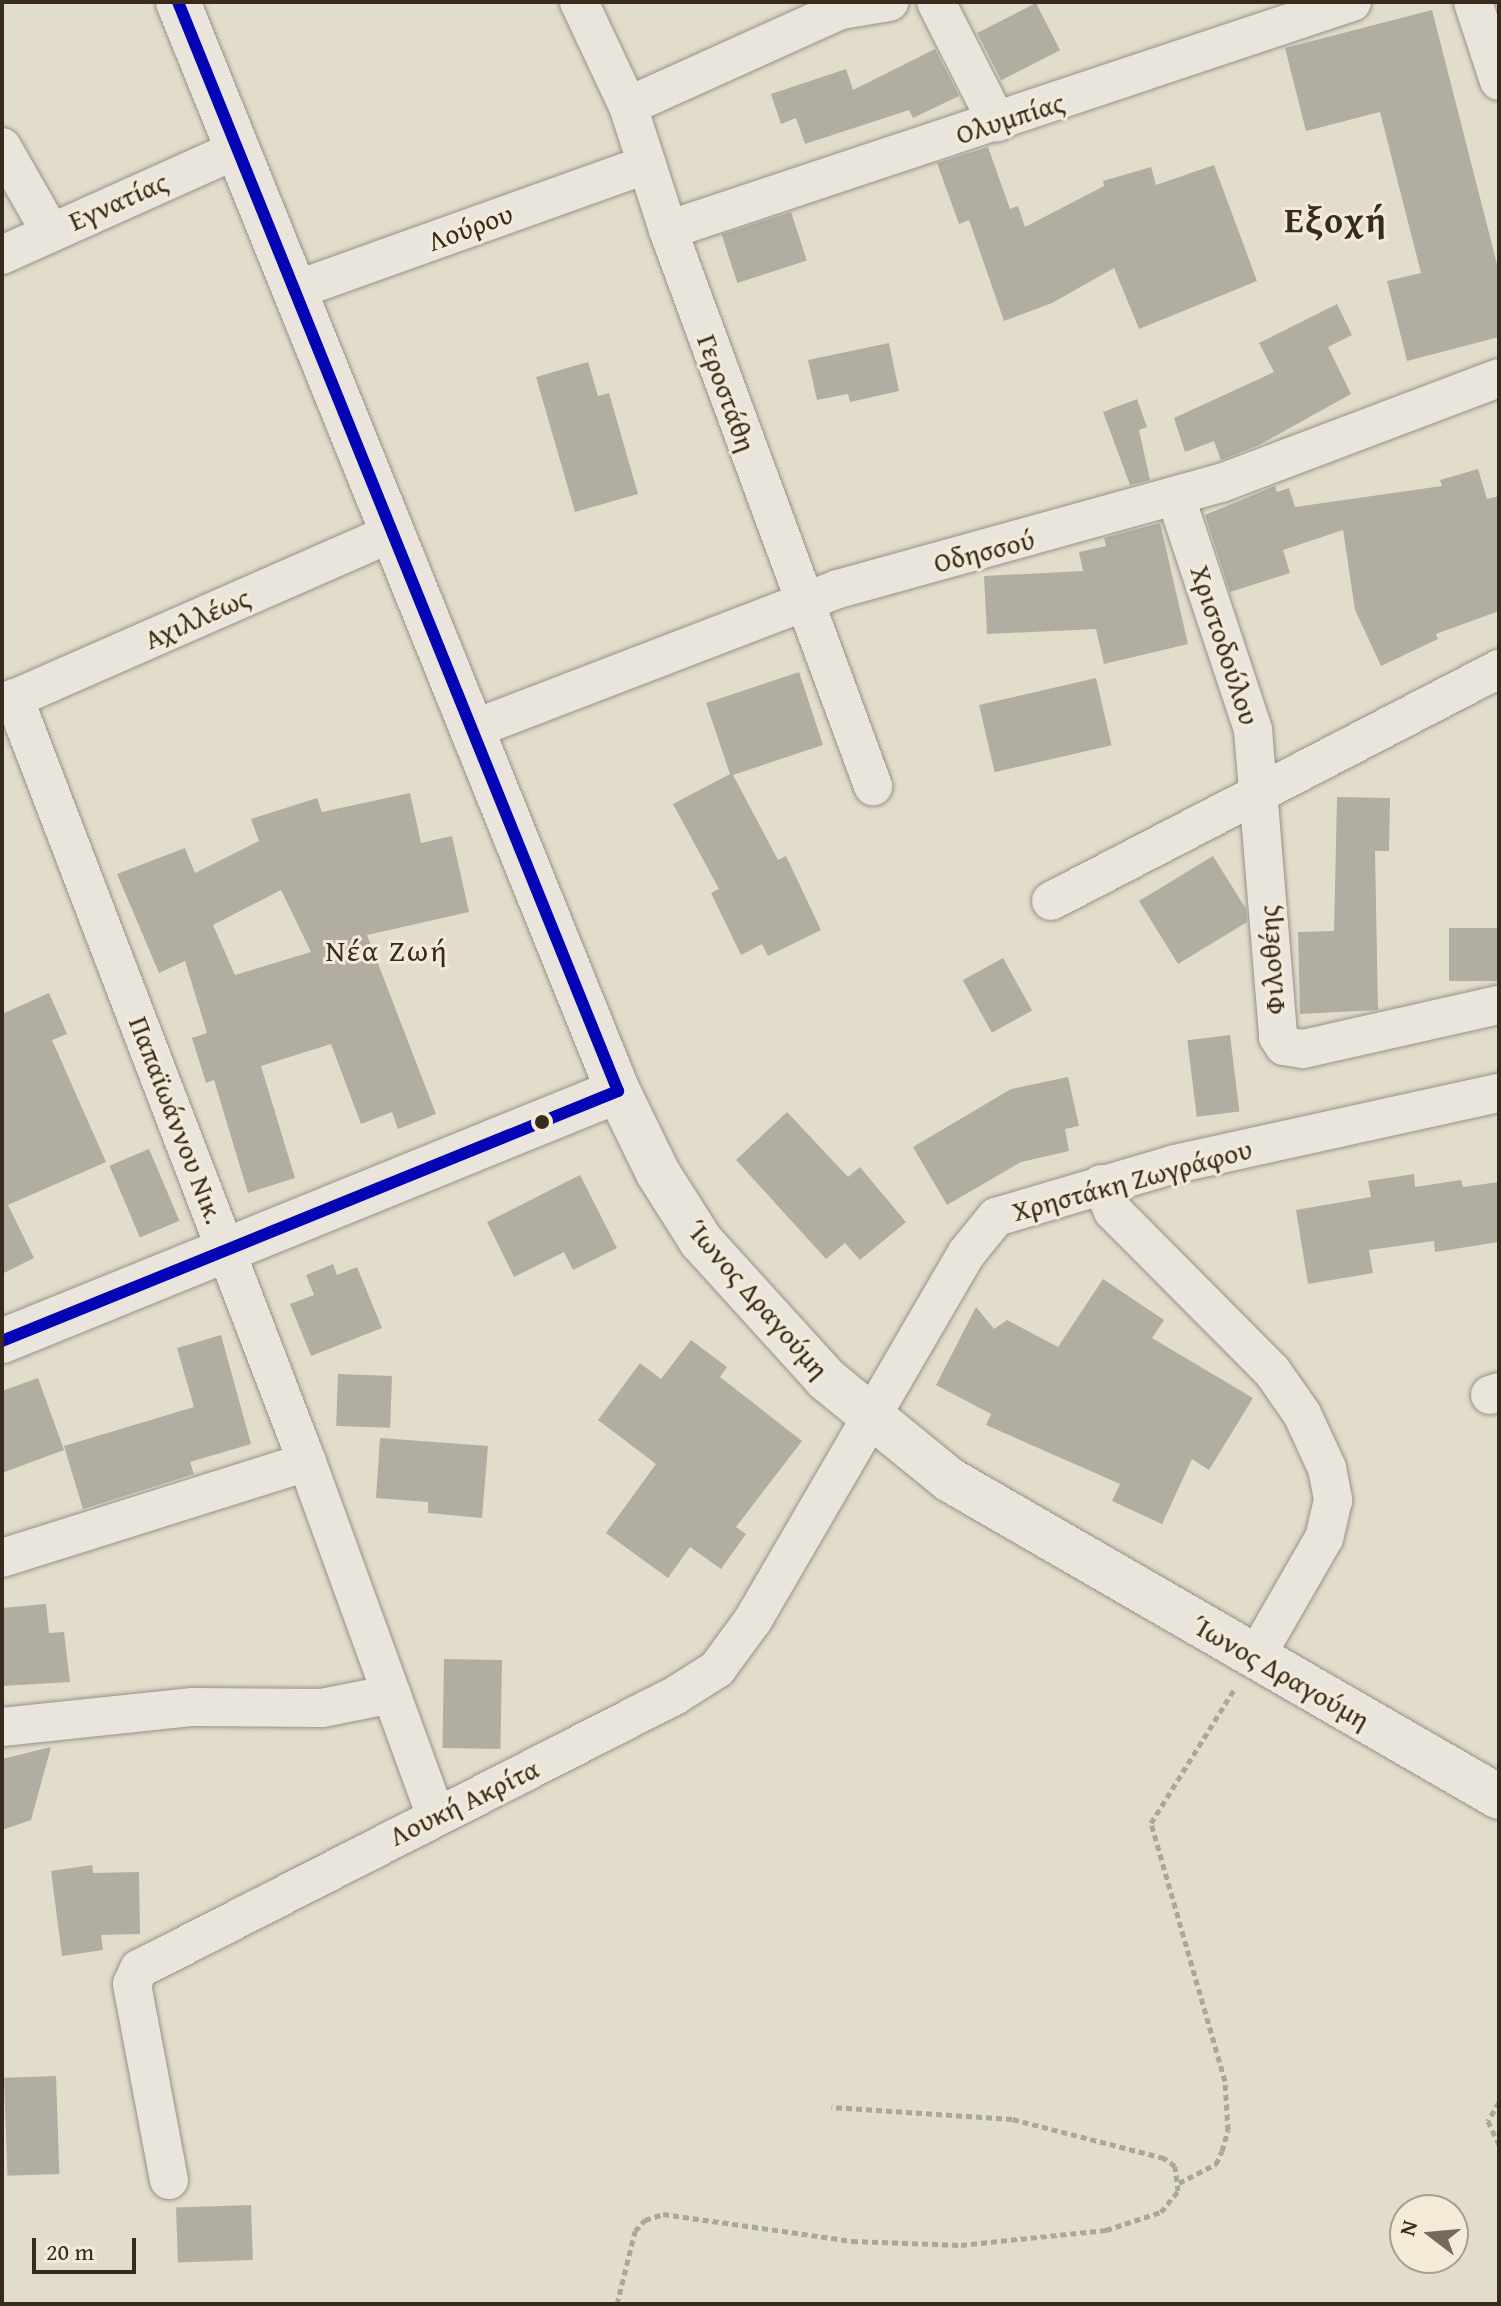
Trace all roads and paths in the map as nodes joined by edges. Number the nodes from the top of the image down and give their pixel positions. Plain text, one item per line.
1 (178, 2) edge
2 (579, 2) edge
3 (889, 2) edge
4 (936, 2) edge
5 (1352, 2) edge
6 (1473, 2) edge
7 (1499, 81) edge
8 (628, 106) junction
9 (997, 122) junction
10 (2, 147) edge
11 (236, 150) junction
12 (647, 164) junction
13 (668, 230) junction
14 (50, 231) junction
15 (2, 255) edge
16 (293, 291) junction
17 (1499, 378) edge
18 (1176, 498) junction
19 (391, 533) junction
20 (803, 602) junction
21 (1499, 669) edge
22 (8, 701) edge
23 (471, 730) junction
24 (873, 786) dead end
25 (1260, 796) junction
26 (1051, 901) dead end
27 (1495, 1010) edge
28 (618, 1091) junction
29 (1499, 1093) edge
30 (1101, 1184) junction
31 (228, 1253) junction
32 (2, 1341) edge
33 (869, 1417) junction
34 (307, 1462) junction
35 (2, 1558) edge
36 (1255, 1658) junction
37 (392, 1694) junction
38 (2, 1727) edge
39 (1499, 1797) edge
40 (435, 1814) junction
41 (1499, 2102) edge
42 (831, 2107) dead end
43 (1499, 2145) edge
44 (169, 2180) dead end
45 (1179, 2183) junction
46 (617, 2304) edge

1 - 11 main road, Ίωνος Δραγούμη
2 - 8 street, Γεροστάθη
3 - 8 street
4 - 9 street
5 - 9 street, Ολυμπίας
6 - 7 street
8 - 12 street, Γεροστάθη
9 - 13 street, Ολυμπίας
10 - 14 street
11 - 14 street, Εγνατίας
11 - 16 main road, Ίωνος Δραγούμη
12 - 13 street, Γεροστάθη
12 - 16 street, Λούρου
13 - 20 street, Γεροστάθη
14 - 15 street, Εγνατίας
16 - 19 main road, Ίωνος Δραγούμη
17 - 18 street, Οδησσού
18 - 20 street, Οδησσού
18 - 25 street, Χριστοδούλου
19 - 22 street, Αχιλλέως
19 - 23 main road, Ίωνος Δραγούμη
20 - 23 street, Οδησσού
20 - 24 street, Γεροστάθη
21 - 25 street
22 - 31 street, Παπαϊωάννου Νικ.
23 - 28 main road, Ίωνος Δραγούμη
25 - 26 street
25 - 27 street, Φιλοθέης
28 - 31 main road
28 - 33 main road, Ίωνος Δραγούμη
29 - 30 street, Χρηστάκη Ζωγράφου
30 - 33 street, Χρηστάκη Ζωγράφου
30 - 36 street
31 - 32 main road
31 - 34 street, Παπαϊωάννου Νικ.
33 - 36 main road, Ίωνος Δραγούμη
33 - 40 street, Λουκή Ακρίτα
34 - 35 street
34 - 37 street, Παπαϊωάννου Νικ.
36 - 39 main road, Ίωνος Δραγούμη
36 - 45 path
37 - 38 street
37 - 40 street, Παπαϊωάννου Νικ.
40 - 44 street, Λουκή Ακρίτα
41 - 43 path
42 - 45 path
45 - 46 path

